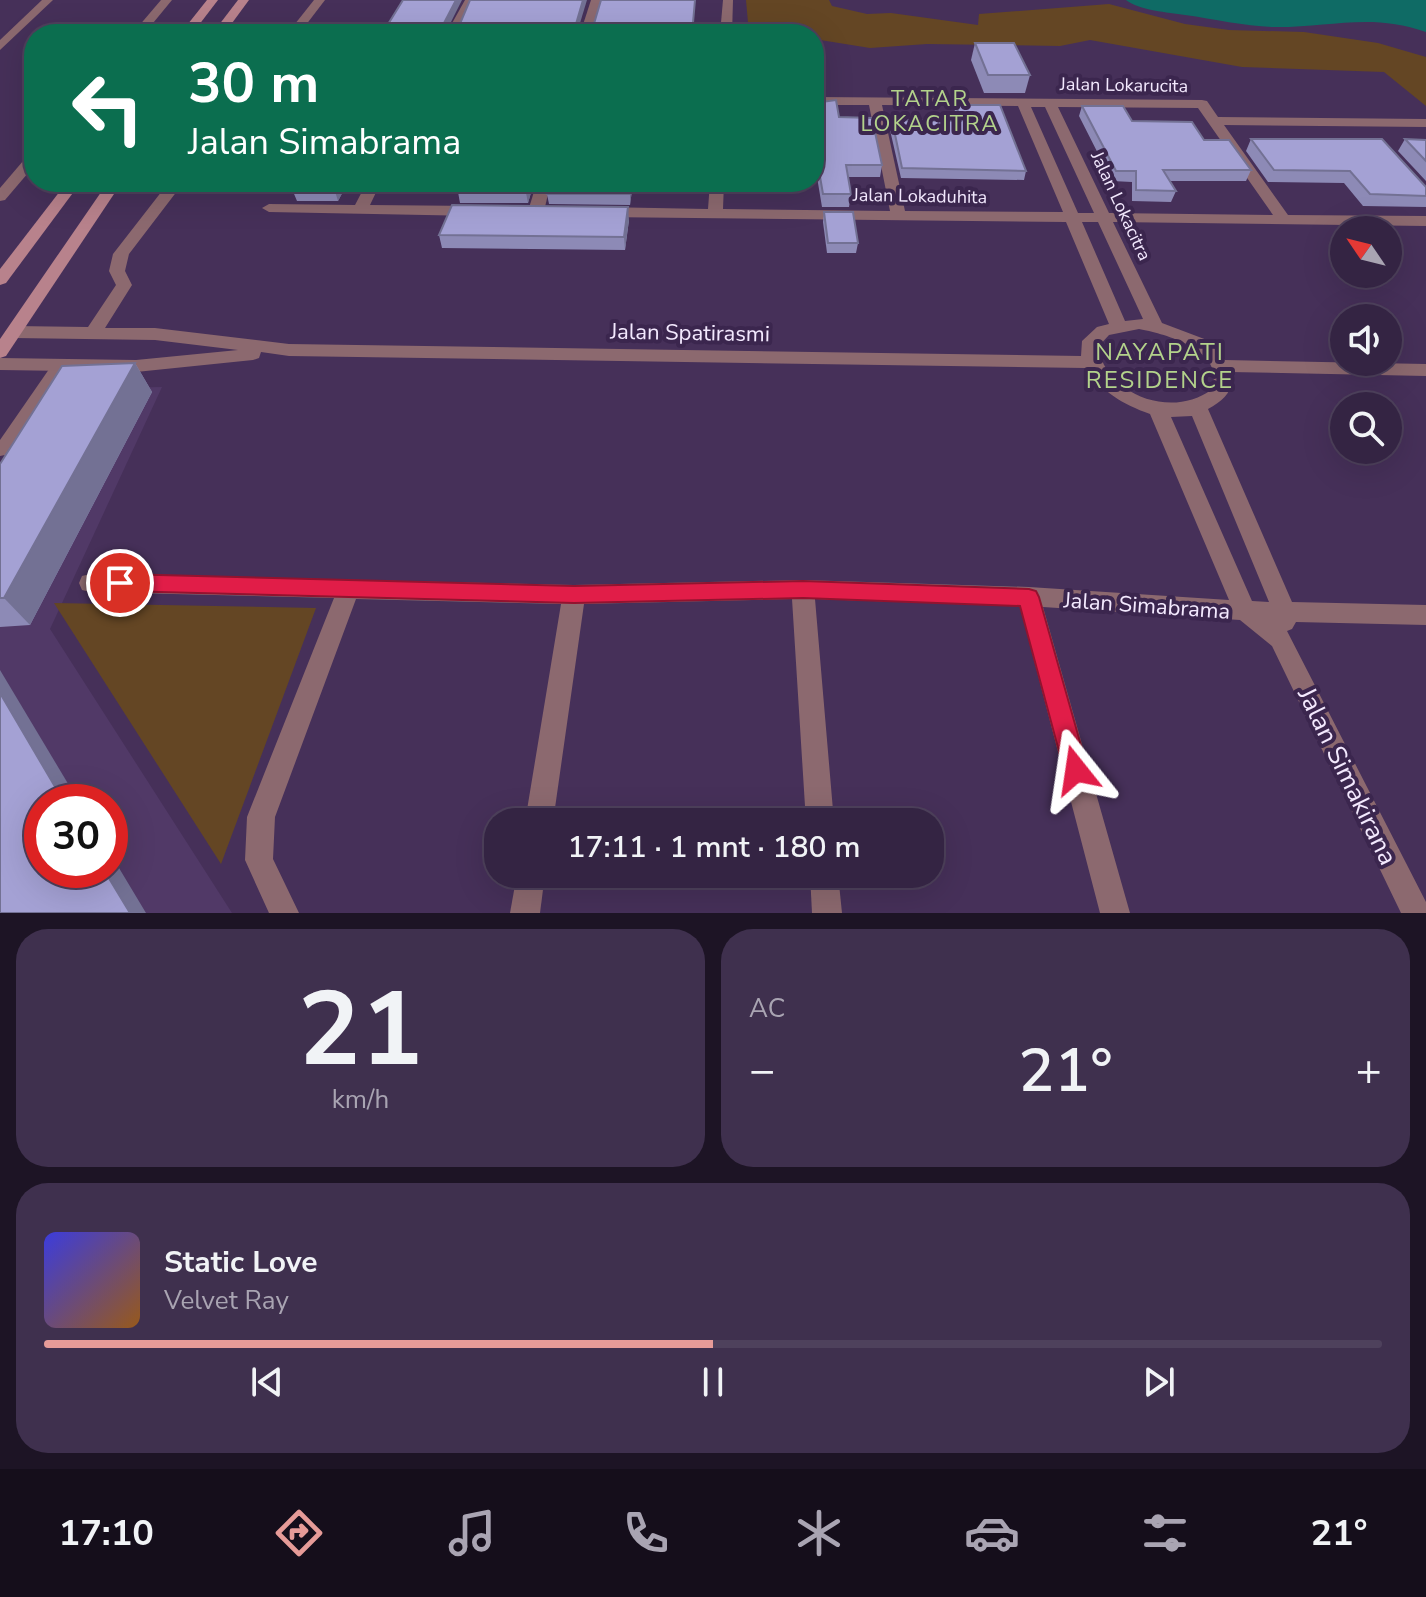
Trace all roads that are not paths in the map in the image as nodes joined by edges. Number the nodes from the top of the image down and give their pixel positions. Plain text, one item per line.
1 (48, 0) edge
2 (167, 0) edge
3 (213, 0) edge
4 (244, 0) edge
5 (320, 0) edge
6 (470, 0) edge
7 (596, 0) edge
8 (728, 0) edge
9 (147, 24) edge
10 (194, 24) edge
11 (226, 24) edge
12 (301, 24) edge
13 (457, 24) edge
14 (589, 24) edge
15 (727, 24) edge
16 (0, 46) edge
17 (824, 101) edge
18 (875, 101) junction
19 (1023, 102) junction
20 (1050, 103) junction
21 (1214, 121) junction
22 (1360, 122) junction
23 (1426, 123) edge
24 (1379, 143) edge
25 (24, 169) edge
26 (66, 192) edge
27 (108, 192) edge
28 (169, 192) edge
29 (369, 192) edge
30 (541, 192) edge
31 (716, 192) edge
32 (0, 197) edge
33 (269, 208) dead end
34 (360, 209) junction
35 (488, 211) edge
36 (535, 211) edge
37 (581, 212) edge
38 (715, 213) junction
39 (898, 215) junction
40 (1073, 217) junction
41 (1105, 218) junction
42 (1284, 220) junction
43 (1426, 221) edge
44 (0, 280) edge
45 (1118, 325) junction
46 (1155, 327) junction
47 (14, 332) junction
48 (94, 332) junction
49 (289, 350) junction
50 (0, 352) edge
51 (1089, 362) junction
52 (0, 364) edge
53 (58, 365) junction
54 (1220, 366) junction
55 (1426, 370) edge
56 (1198, 407) junction
57 (1158, 409) junction
58 (0, 451) edge
59 (90, 583) dead end
60 (349, 588) junction
61 (803, 589) junction
62 (574, 595) junction
63 (1029, 597) junction
64 (1245, 611) junction
65 (1285, 612) junction
66 (1426, 615) edge
67 (1280, 639) junction
68 (541, 808) edge
69 (819, 808) edge
70 (529, 888) edge
71 (825, 888) edge
72 (284, 913) edge
73 (525, 913) edge
74 (827, 913) edge
75 (1115, 913) edge
76 (1416, 913) edge

1 - 16 street
2 - 9 street
3 - 10 main road
4 - 11 main road
5 - 12 street
6 - 13 street
7 - 14 street
8 - 15 street
17 - 18 street, Jalan Lokarucita
18 - 19 street, Jalan Lokarucita
18 - 39 street
19 - 20 street, Jalan Lokarucita
19 - 40 street
20 - 21 street, Jalan Lokarucita
20 - 41 street, Jalan Lokacitra
21 - 22 street, Jalan Lokarucita
21 - 42 street
22 - 23 street, Jalan Lokarucita
22 - 24 street
25 - 32 street
26 - 44 main road
27 - 47 main road
28 - 48 street
29 - 34 street
30 - 36 street
31 - 38 street
33 - 34 street
34 - 35 street
37 - 38 street, Jalan Lokaduhita
38 - 39 street, Jalan Lokaduhita
39 - 40 street, Jalan Lokaduhita
40 - 41 street, Jalan Lokaduhita
40 - 45 street
41 - 42 street, Jalan Lokaduhita
41 - 46 street, Jalan Lokacitra
42 - 43 street, Jalan Lokaduhita
45 - 46 street
45 - 51 street
46 - 54 street
47 - 48 street, Jalan Spatirasmi
47 - 50 main road
48 - 49 street, Jalan Spatirasmi
49 - 51 street, Jalan Spatirasmi
49 - 53 street, Jalan Spatirasmi
51 - 57 street
52 - 53 street, Jalan Spatirasmi
53 - 58 lane
54 - 55 street
54 - 56 street
56 - 57 street
56 - 65 street
57 - 64 street
59 - 60 street, Jalan Simabrama
60 - 62 street, Jalan Simabrama
60 - 72 street
61 - 62 street, Jalan Simabrama
61 - 63 street, Jalan Simabrama
61 - 69 street
62 - 68 street
63 - 64 street, Jalan Simabrama
63 - 75 street
64 - 65 street, Jalan Simabrama
64 - 67 street, Jalan Simakirana
65 - 66 street, Jalan Simabrama
65 - 67 street
67 - 76 street, Jalan Simakirana
70 - 73 street
71 - 74 street

